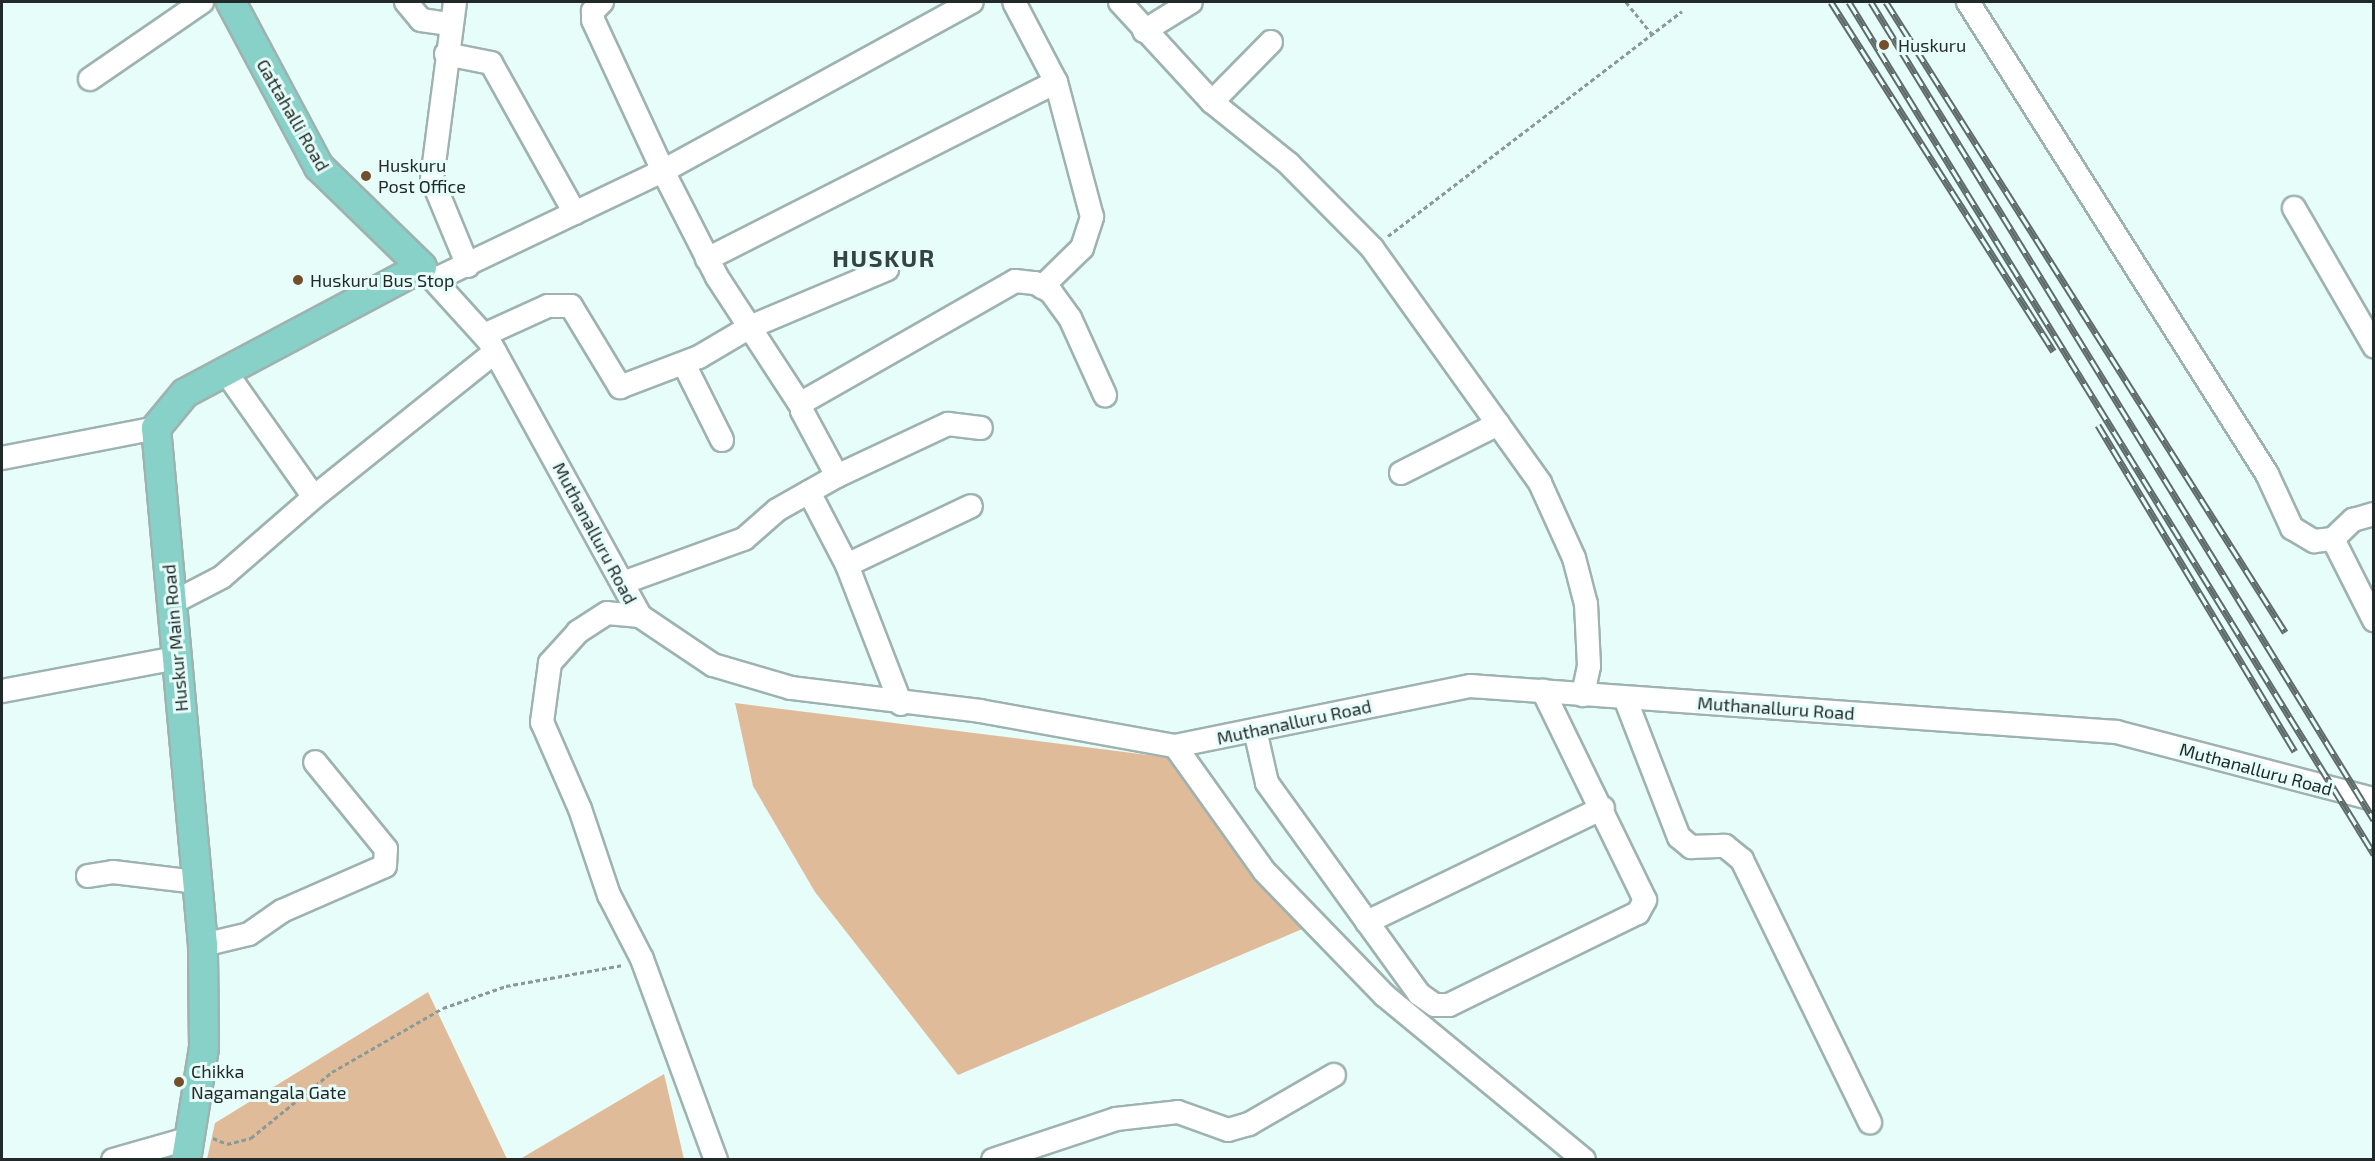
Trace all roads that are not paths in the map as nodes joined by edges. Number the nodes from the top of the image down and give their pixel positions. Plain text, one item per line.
1 (202, 2) edge
2 (231, 2) edge
3 (406, 2) edge
4 (455, 2) edge
5 (972, 2) edge
6 (1014, 2) edge
7 (1120, 2) edge
8 (1191, 2) edge
9 (1968, 2) edge
10 (593, 5) edge
11 (450, 24) junction
12 (1144, 31) junction
13 (1271, 42) dead end
14 (446, 54) junction
15 (90, 79) dead end
16 (1056, 82) junction
17 (1212, 102) junction
18 (663, 171) junction
19 (2294, 208) dead end
20 (575, 213) junction
21 (707, 259) junction
22 (468, 266) junction
23 (887, 268) dead end
24 (428, 273) junction
25 (1042, 287) junction
26 (750, 327) junction
27 (489, 344) junction
28 (2373, 346) edge
29 (684, 364) junction
30 (225, 371) junction
31 (1105, 395) dead end
32 (801, 406) junction
33 (1498, 424) junction
34 (156, 428) junction
35 (981, 428) dead end
36 (722, 440) dead end
37 (2, 458) edge
38 (1401, 473) dead end
39 (837, 476) junction
40 (809, 492) junction
41 (314, 497) junction
42 (971, 506) dead end
43 (2373, 514) edge
44 (2333, 539) junction
45 (847, 565) junction
46 (625, 582) junction
47 (172, 603) junction
48 (640, 616) junction
49 (2373, 620) edge
50 (177, 658) junction
51 (1543, 691) junction
52 (2, 692) edge
53 (1583, 695) junction
54 (1625, 698) junction
55 (901, 704) junction
56 (1255, 729) junction
57 (1175, 746) junction
58 (315, 762) dead end
59 (2373, 799) edge
60 (1603, 808) junction
61 (88, 876) dead end
62 (197, 882) junction
63 (1367, 922) junction
64 (203, 945) junction
65 (1334, 1075) dead end
66 (1870, 1123) dead end
67 (188, 1149) edge
68 (113, 1160) edge
69 (716, 1160) edge
70 (993, 1160) edge
71 (1584, 1160) edge

1 - 15 street
2 - 24 main road, Gattahalli Road
3 - 11 street
4 - 11 street
5 - 18 street
6 - 16 street
7 - 12 street
8 - 12 street
9 - 44 street
10 - 18 street
11 - 14 street
12 - 17 street
13 - 17 street
14 - 20 street
14 - 22 street
16 - 21 street
16 - 25 street
17 - 33 street
18 - 20 street
18 - 21 street
19 - 28 street
20 - 22 street
21 - 26 street
22 - 24 street
23 - 26 street
24 - 27 street, Muthanalluru Road
24 - 30 main road
25 - 31 street
25 - 32 street
26 - 29 street
26 - 32 street
27 - 29 street
27 - 41 street
27 - 46 street, Muthanalluru Road
29 - 36 street
30 - 34 main road
30 - 41 street
32 - 39 street
33 - 38 street
33 - 53 street
34 - 37 street
34 - 47 main road, Huskur Main Road
35 - 39 street
39 - 40 street
40 - 45 street
40 - 46 street
41 - 47 street
42 - 45 street
43 - 44 street
44 - 49 street
45 - 55 street
46 - 48 street, Muthanalluru Road
47 - 50 main road, Huskur Main Road
48 - 55 street, Muthanalluru Road
48 - 69 street
50 - 52 street
50 - 62 main road, Huskur Main Road
51 - 53 street, Muthanalluru Road
51 - 56 street, Muthanalluru Road
51 - 60 street
53 - 54 street, Muthanalluru Road
54 - 59 street, Muthanalluru Road
54 - 66 street
55 - 57 street, Muthanalluru Road
56 - 57 street, Muthanalluru Road
56 - 63 street
57 - 71 street
58 - 64 street
60 - 63 street
60 - 63 street
61 - 62 street
62 - 64 main road, Huskur Main Road
64 - 67 main road, Huskur Main Road
65 - 70 street
67 - 68 street

